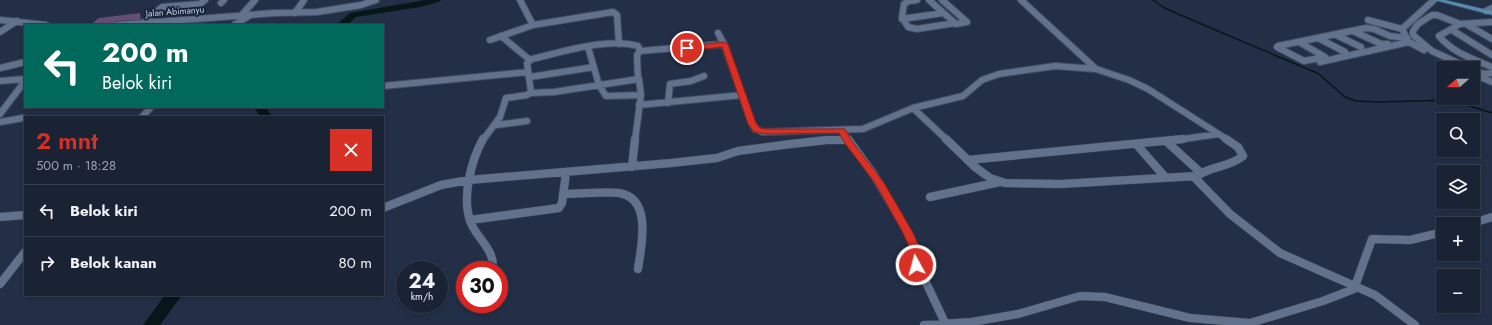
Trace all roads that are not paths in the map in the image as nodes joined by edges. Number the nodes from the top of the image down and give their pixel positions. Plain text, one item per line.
1 (182, 0) edge
2 (205, 0) edge
3 (255, 0) edge
4 (304, 0) edge
5 (376, 0) edge
6 (520, 0) edge
7 (917, 0) edge
8 (928, 0) edge
9 (942, 0) edge
10 (1021, 0) edge
11 (1440, 0) edge
12 (366, 2) edge
13 (176, 5) junction
14 (1490, 11) edge
15 (296, 13) junction
16 (943, 13) junction
17 (252, 15) junction
18 (240, 16) junction
19 (902, 19) junction
20 (0, 20) edge
21 (179, 20) junction
22 (1368, 20) dead end
23 (17, 21) junction
24 (144, 22) junction
25 (1492, 22) edge
26 (955, 23) junction
27 (39, 24) edge
28 (126, 24) edge
29 (175, 24) edge
30 (235, 24) edge
31 (235, 24) edge
32 (1465, 24) junction
33 (533, 25) junction
34 (1402, 29) junction
35 (1452, 30) junction
36 (1353, 31) junction
37 (0, 32) edge
38 (718, 33) dead end
39 (1336, 35) junction
40 (501, 36) junction
41 (1390, 36) junction
42 (1318, 38) junction
43 (1492, 38) edge
44 (490, 40) dead end
45 (1407, 40) junction
46 (1298, 42) junction
47 (619, 44) junction
48 (724, 44) junction
49 (1361, 46) dead end
50 (588, 48) junction
51 (640, 51) junction
52 (1345, 52) dead end
53 (1492, 55) edge
54 (530, 60) junction
55 (1448, 61) edge
56 (1453, 61) edge
57 (24, 62) edge
58 (1319, 62) dead end
59 (594, 67) junction
60 (1492, 67) edge
61 (0, 68) edge
62 (1096, 69) junction
63 (1480, 73) edge
64 (1492, 73) edge
65 (529, 74) junction
66 (704, 76) dead end
67 (1480, 77) edge
68 (638, 79) junction
69 (24, 80) edge
70 (0, 81) edge
71 (24, 81) edge
72 (1492, 82) edge
73 (599, 85) junction
74 (384, 86) edge
75 (530, 94) junction
76 (641, 95) junction
77 (742, 95) junction
78 (668, 103) junction
79 (639, 105) junction
80 (150, 108) edge
81 (913, 108) junction
82 (0, 114) edge
83 (143, 116) edge
84 (23, 118) dead end
85 (527, 121) dead end
86 (0, 122) edge
87 (496, 125) junction
88 (842, 131) junction
89 (1218, 134) junction
90 (847, 140) junction
91 (1167, 142) junction
92 (1137, 145) junction
93 (968, 160) junction
94 (632, 167) junction
95 (566, 173) junction
96 (1199, 174) junction
97 (1165, 178) junction
98 (469, 180) junction
99 (1000, 182) junction
100 (563, 194) junction
101 (930, 197) dead end
102 (384, 208) edge
103 (24, 215) edge
104 (0, 217) edge
105 (1492, 217) edge
106 (470, 220) junction
107 (1480, 221) edge
108 (1436, 234) edge
109 (24, 253) edge
110 (494, 261) edge
111 (638, 269) dead end
112 (0, 284) edge
113 (1355, 285) junction
114 (946, 324) edge
115 (924, 325) edge
116 (1415, 325) edge

1 - 13 street
2 - 13 street
3 - 18 street
4 - 15 street
5 - 12 street, Jalan Abimanyu
6 - 33 street
7 - 19 street
8 - 16 street
9 - 26 street
10 - 62 street
11 - 14 main road
11 - 34 street
12 - 15 street, Jalan Abimanyu
13 - 24 street
15 - 17 street, Jalan Abimanyu
16 - 19 street
16 - 26 street
17 - 18 street, Jalan Abimanyu
17 - 31 street
18 - 21 street, Jalan Abimanyu
18 - 30 street
19 - 26 street
20 - 23 street
21 - 24 street, Jalan Abimanyu
21 - 29 street
22 - 34 street
23 - 27 street
23 - 37 street
24 - 28 street, Jalan Abimanyu
25 - 32 street
32 - 35 street
32 - 43 street
32 - 56 street
33 - 40 street
33 - 47 street
34 - 45 street
35 - 53 street
35 - 60 street
36 - 39 street
36 - 41 street
36 - 41 street
38 - 48 street
39 - 42 street
39 - 49 street
40 - 44 street
40 - 54 street
41 - 45 street
42 - 46 street
42 - 52 street
45 - 55 street
45 - 58 street
46 - 46 street
47 - 50 street
47 - 51 street
48 - 51 street
48 - 77 street
50 - 54 street
50 - 59 street
51 - 68 street
54 - 65 street
57 - 61 street
59 - 65 street
59 - 73 street
62 - 81 street
62 - 89 street
63 - 64 street
65 - 74 street
65 - 75 street
66 - 78 street
67 - 72 street
68 - 73 street
68 - 76 street
69 - 70 street
71 - 82 street
73 - 75 street
73 - 76 street
75 - 87 street
76 - 79 street
77 - 78 street
77 - 88 street
78 - 79 street
79 - 94 street
80 - 83 street
81 - 88 street
81 - 93 street
84 - 86 street
85 - 87 street
87 - 98 street
88 - 90 street
89 - 91 street
89 - 96 street
90 - 94 street
90 - 114 street
91 - 92 street
91 - 96 street
92 - 93 street
92 - 97 street
93 - 99 street
94 - 95 street
95 - 98 street
95 - 100 street
96 - 97 street
96 - 113 street
97 - 99 street
98 - 102 street
98 - 106 street
99 - 101 street
100 - 106 street
100 - 111 street
103 - 104 street
105 - 107 street
106 - 110 street
108 - 113 street
109 - 112 street
113 - 114 street
113 - 116 street
114 - 115 street

